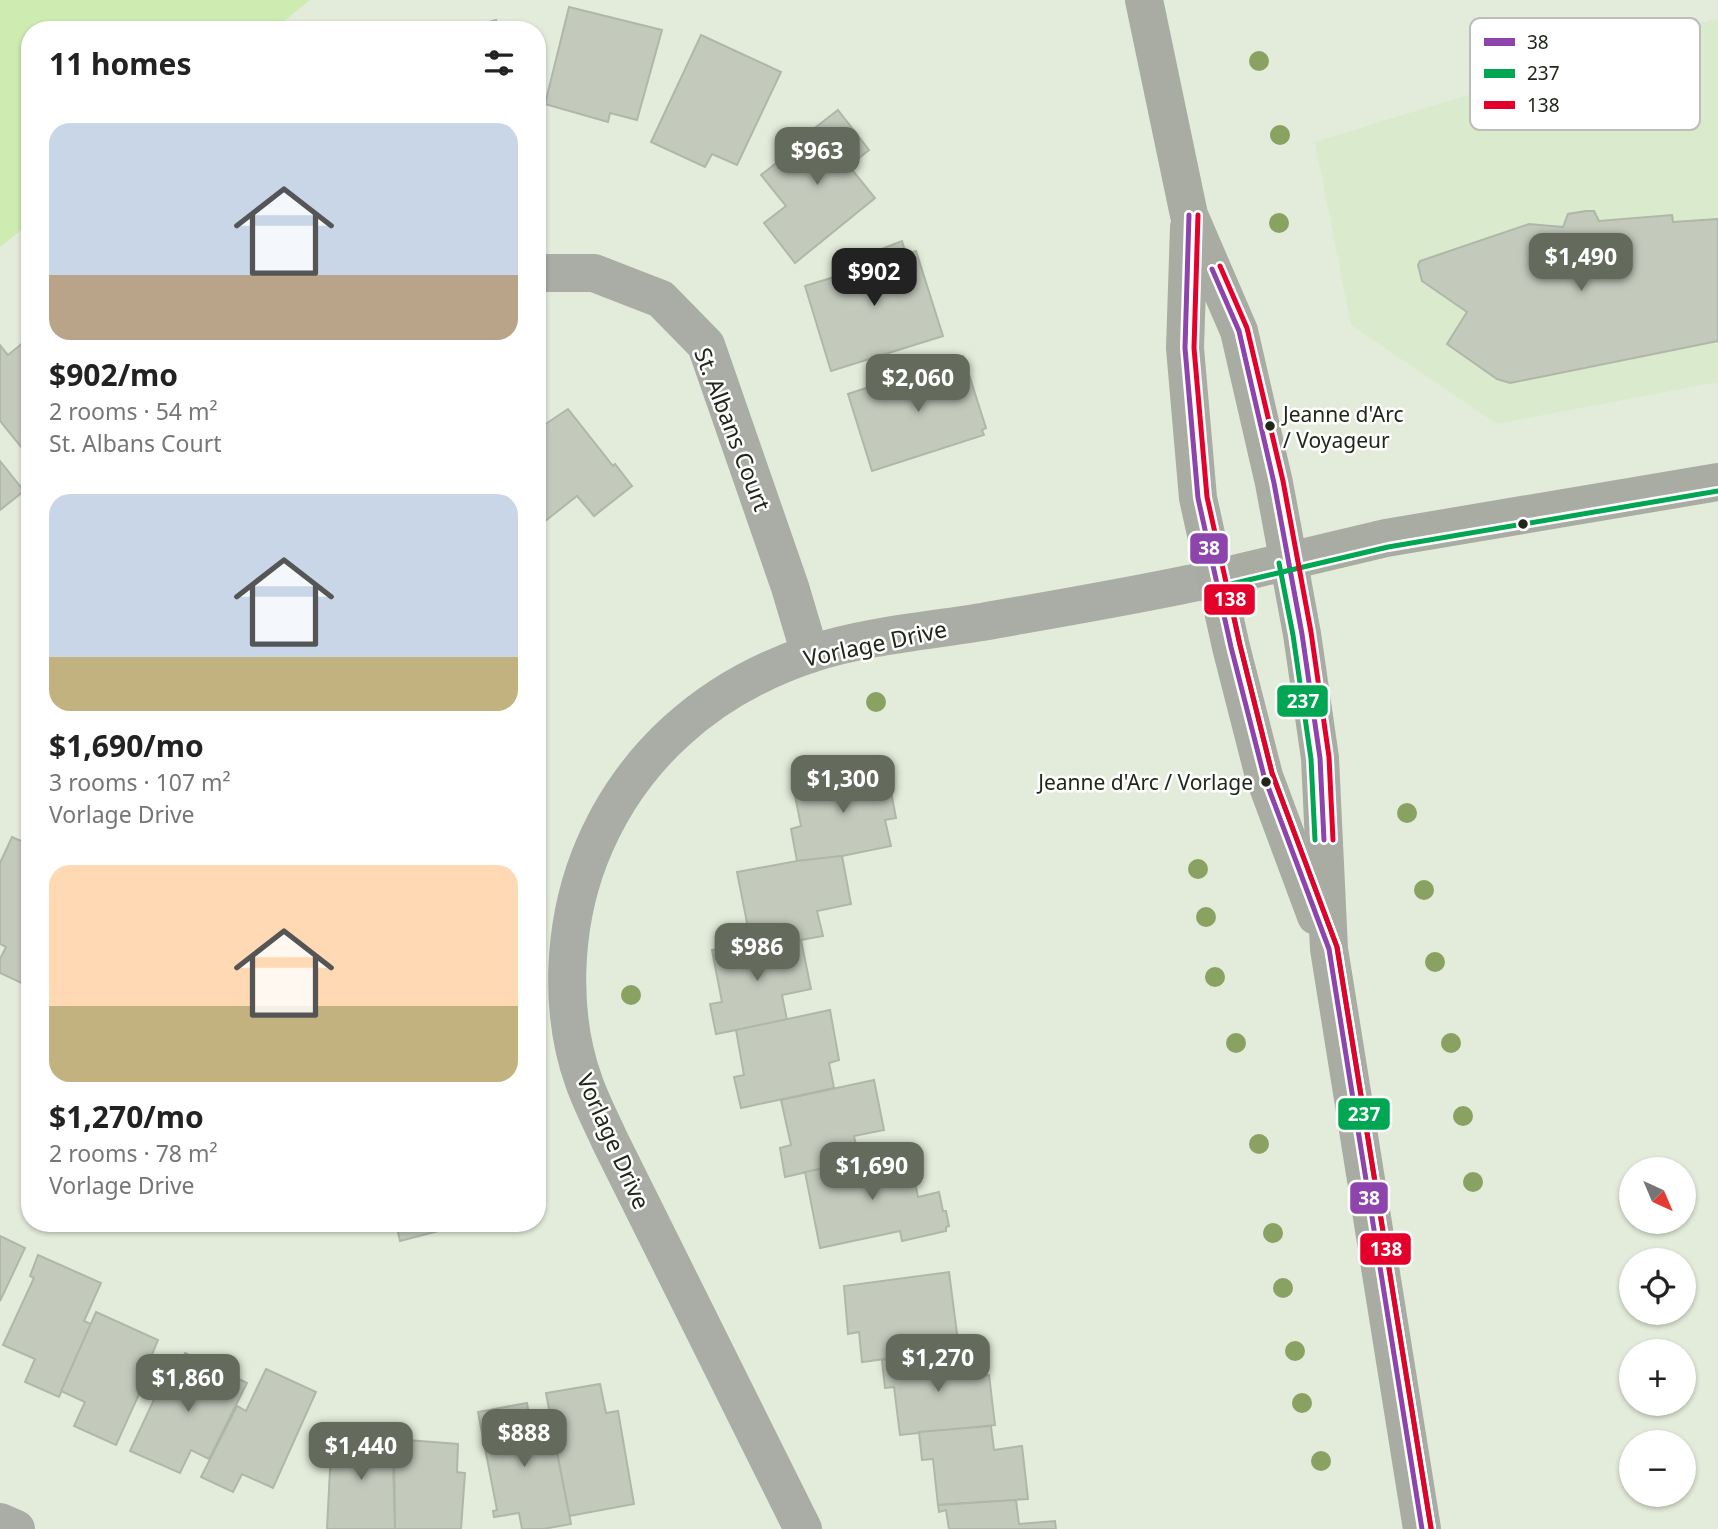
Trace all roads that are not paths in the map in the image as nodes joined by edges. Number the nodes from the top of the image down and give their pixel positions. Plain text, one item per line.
1 (1144, 0) edge
2 (1189, 215) junction
3 (546, 273) edge
4 (1718, 482) edge
5 (1288, 561) junction
6 (1217, 578) junction
7 (810, 654) junction
8 (1329, 949) junction
9 (0, 1522) edge
10 (16, 1529) edge
11 (803, 1529) edge
12 (1422, 1529) edge

1 - 2 main road
2 - 5 main road
2 - 6 main road
3 - 7 street, St. Albans Court
4 - 5 main road
5 - 6 main road
5 - 8 main road
6 - 7 street, Vorlage Drive
6 - 8 main road
7 - 11 street, Vorlage Drive
8 - 12 main road
9 - 10 street

